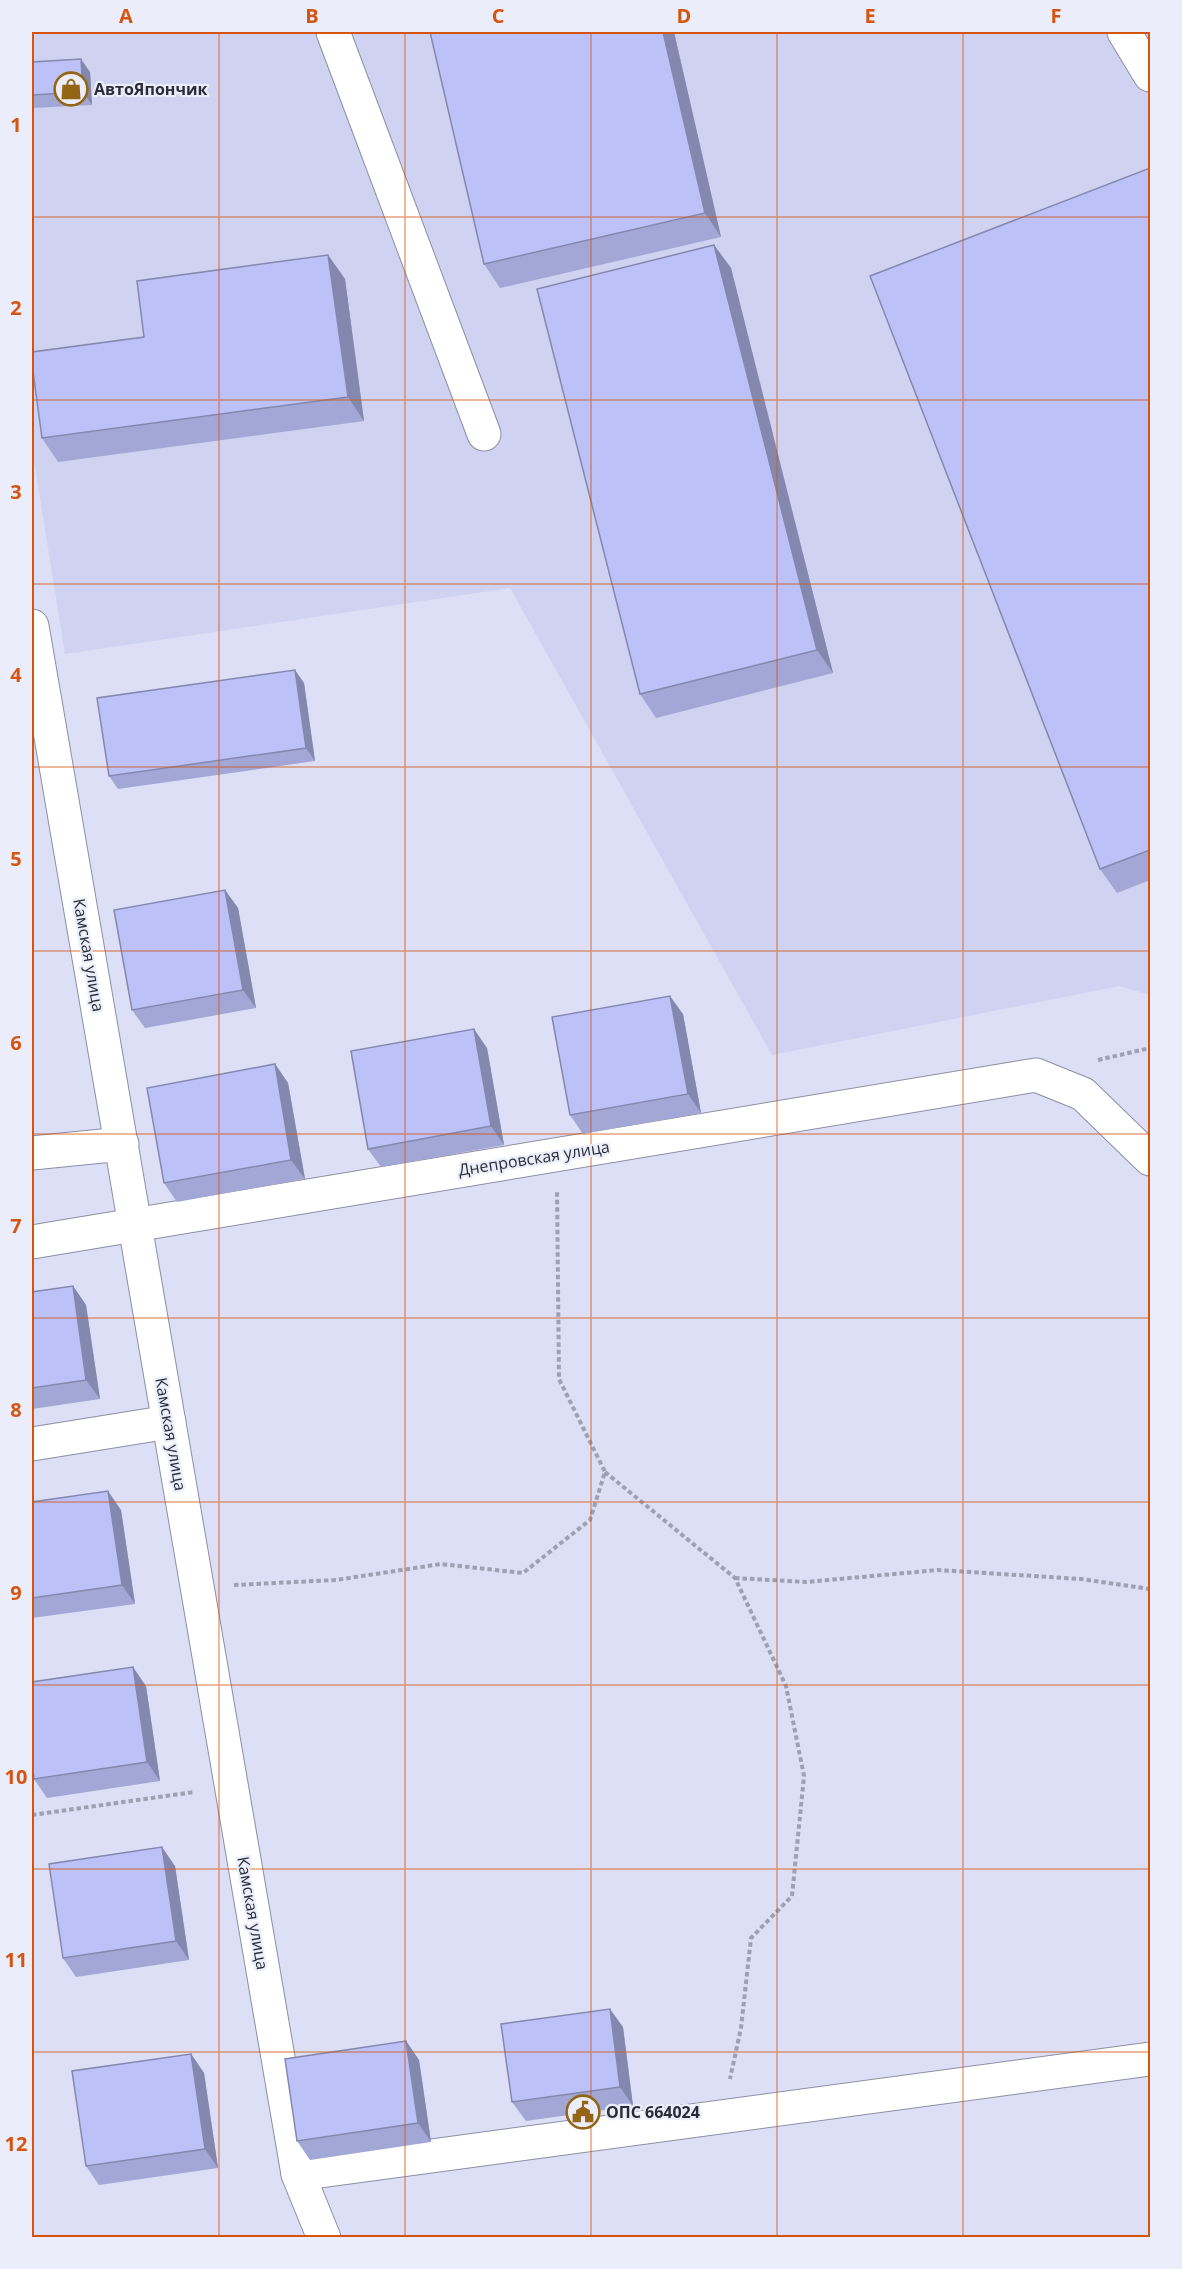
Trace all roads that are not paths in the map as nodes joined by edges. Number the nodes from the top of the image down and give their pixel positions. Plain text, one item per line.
1 (333, 32) edge
2 (1124, 32) edge
3 (1150, 75) edge
4 (484, 434) dead end
5 (32, 626) edge
6 (122, 1144) junction
7 (32, 1153) edge
8 (1150, 1158) edge
9 (136, 1224) junction
10 (32, 1242) edge
11 (169, 1422) junction
12 (32, 1444) edge
13 (1150, 2059) edge
14 (298, 2174) junction
15 (324, 2238) edge

1 - 4 street
2 - 3 street
5 - 6 street, Камская улица
6 - 7 street
6 - 9 street, Камская улица
8 - 9 street, Днепровская улица
9 - 10 street, Днепровская улица
9 - 11 street, Камская улица
11 - 12 street
11 - 14 street, Камская улица
13 - 14 street
14 - 15 street, Камская улица

